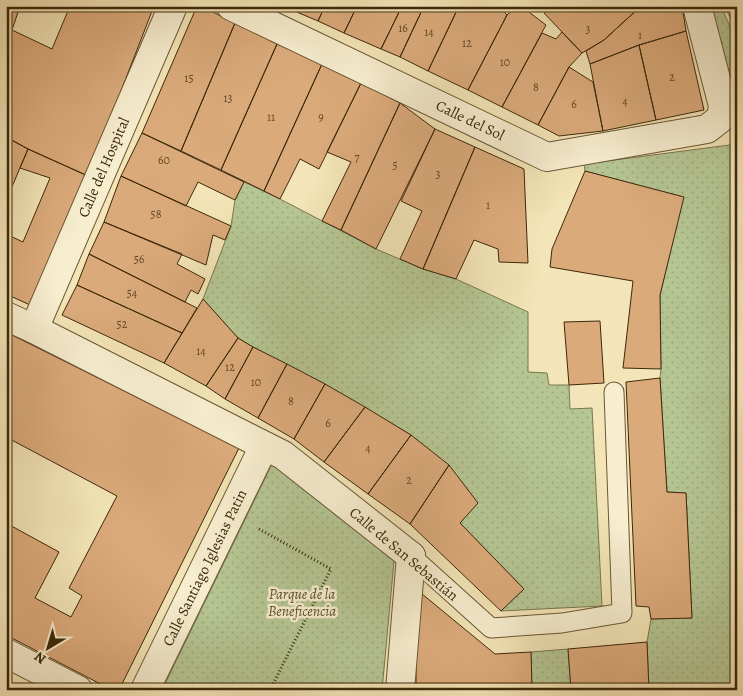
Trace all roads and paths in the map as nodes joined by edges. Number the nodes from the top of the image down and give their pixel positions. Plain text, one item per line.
1 (174, 6) edge
2 (231, 6) edge
3 (697, 6) edge
4 (6, 316) edge
5 (34, 329) junction
6 (614, 392) dead end
7 (264, 446) junction
8 (231, 514) junction
9 (411, 556) junction
10 (6, 654) edge
11 (78, 690) edge
12 (145, 690) edge
13 (270, 690) edge
14 (400, 690) edge

1 - 5 street, Calle del Hospital
2 - 3 street, Calle del Sol
4 - 5 street, Calle de San Sebastián
5 - 7 street, Calle de San Sebastián
6 - 9 lane, Calle de San Sebastián
7 - 8 street, Calle Santiago Iglesias Patin
7 - 9 street, Calle de San Sebastián
8 - 12 street, Calle Santiago Iglesias Patin
8 - 13 path
9 - 14 street
10 - 11 street

